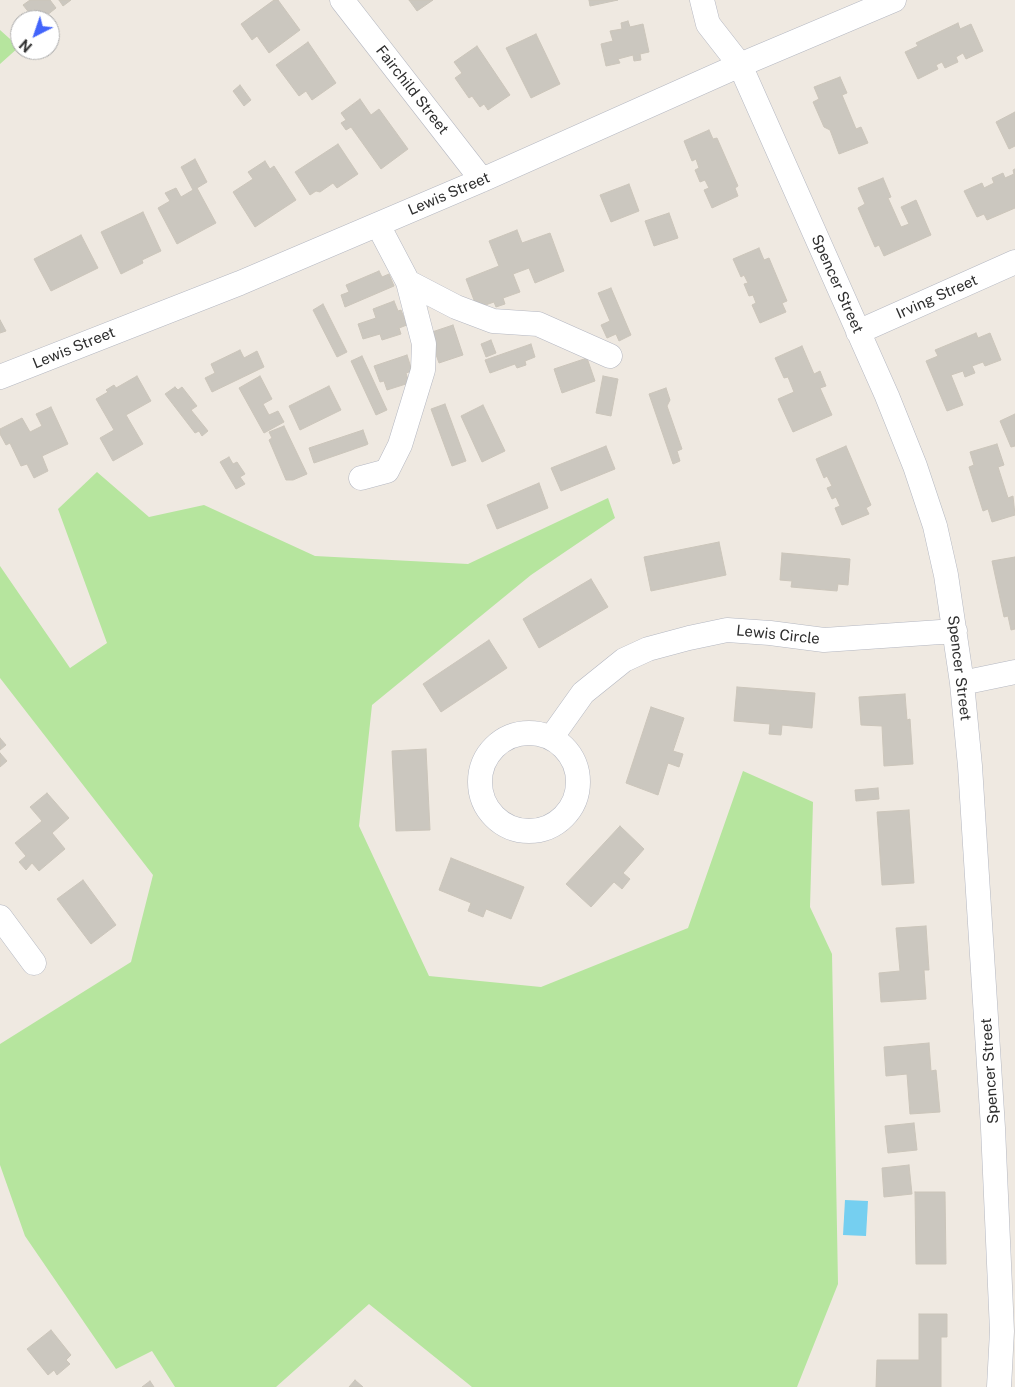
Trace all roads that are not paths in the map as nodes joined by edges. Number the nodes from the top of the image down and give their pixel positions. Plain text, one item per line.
1 (342, 0) edge
2 (702, 0) edge
3 (894, 0) edge
4 (740, 65) junction
5 (482, 180) junction
6 (378, 225) junction
7 (1015, 262) edge
8 (408, 282) junction
9 (858, 332) junction
10 (610, 356) dead end
11 (0, 377) edge
12 (361, 478) dead end
13 (954, 631) junction
14 (1015, 672) edge
15 (962, 683) junction
16 (551, 738) junction
17 (0, 917) edge
18 (34, 963) dead end
19 (1009, 1330) edge
20 (999, 1387) edge

1 - 5 street, Fairchild Street
2 - 4 street, Spencer Street
3 - 4 street, Lewis Street
4 - 5 street, Lewis Street
4 - 9 street, Spencer Street
5 - 6 street, Lewis Street
6 - 8 street
6 - 11 street, Lewis Street
7 - 9 street, Irving Street
8 - 10 street
8 - 12 street
9 - 13 street, Spencer Street
13 - 15 street, Spencer Street
13 - 16 street, Lewis Circle
14 - 15 street
15 - 19 street, Spencer Street
16 - 16 street
17 - 18 street
19 - 20 street, Spencer Street

